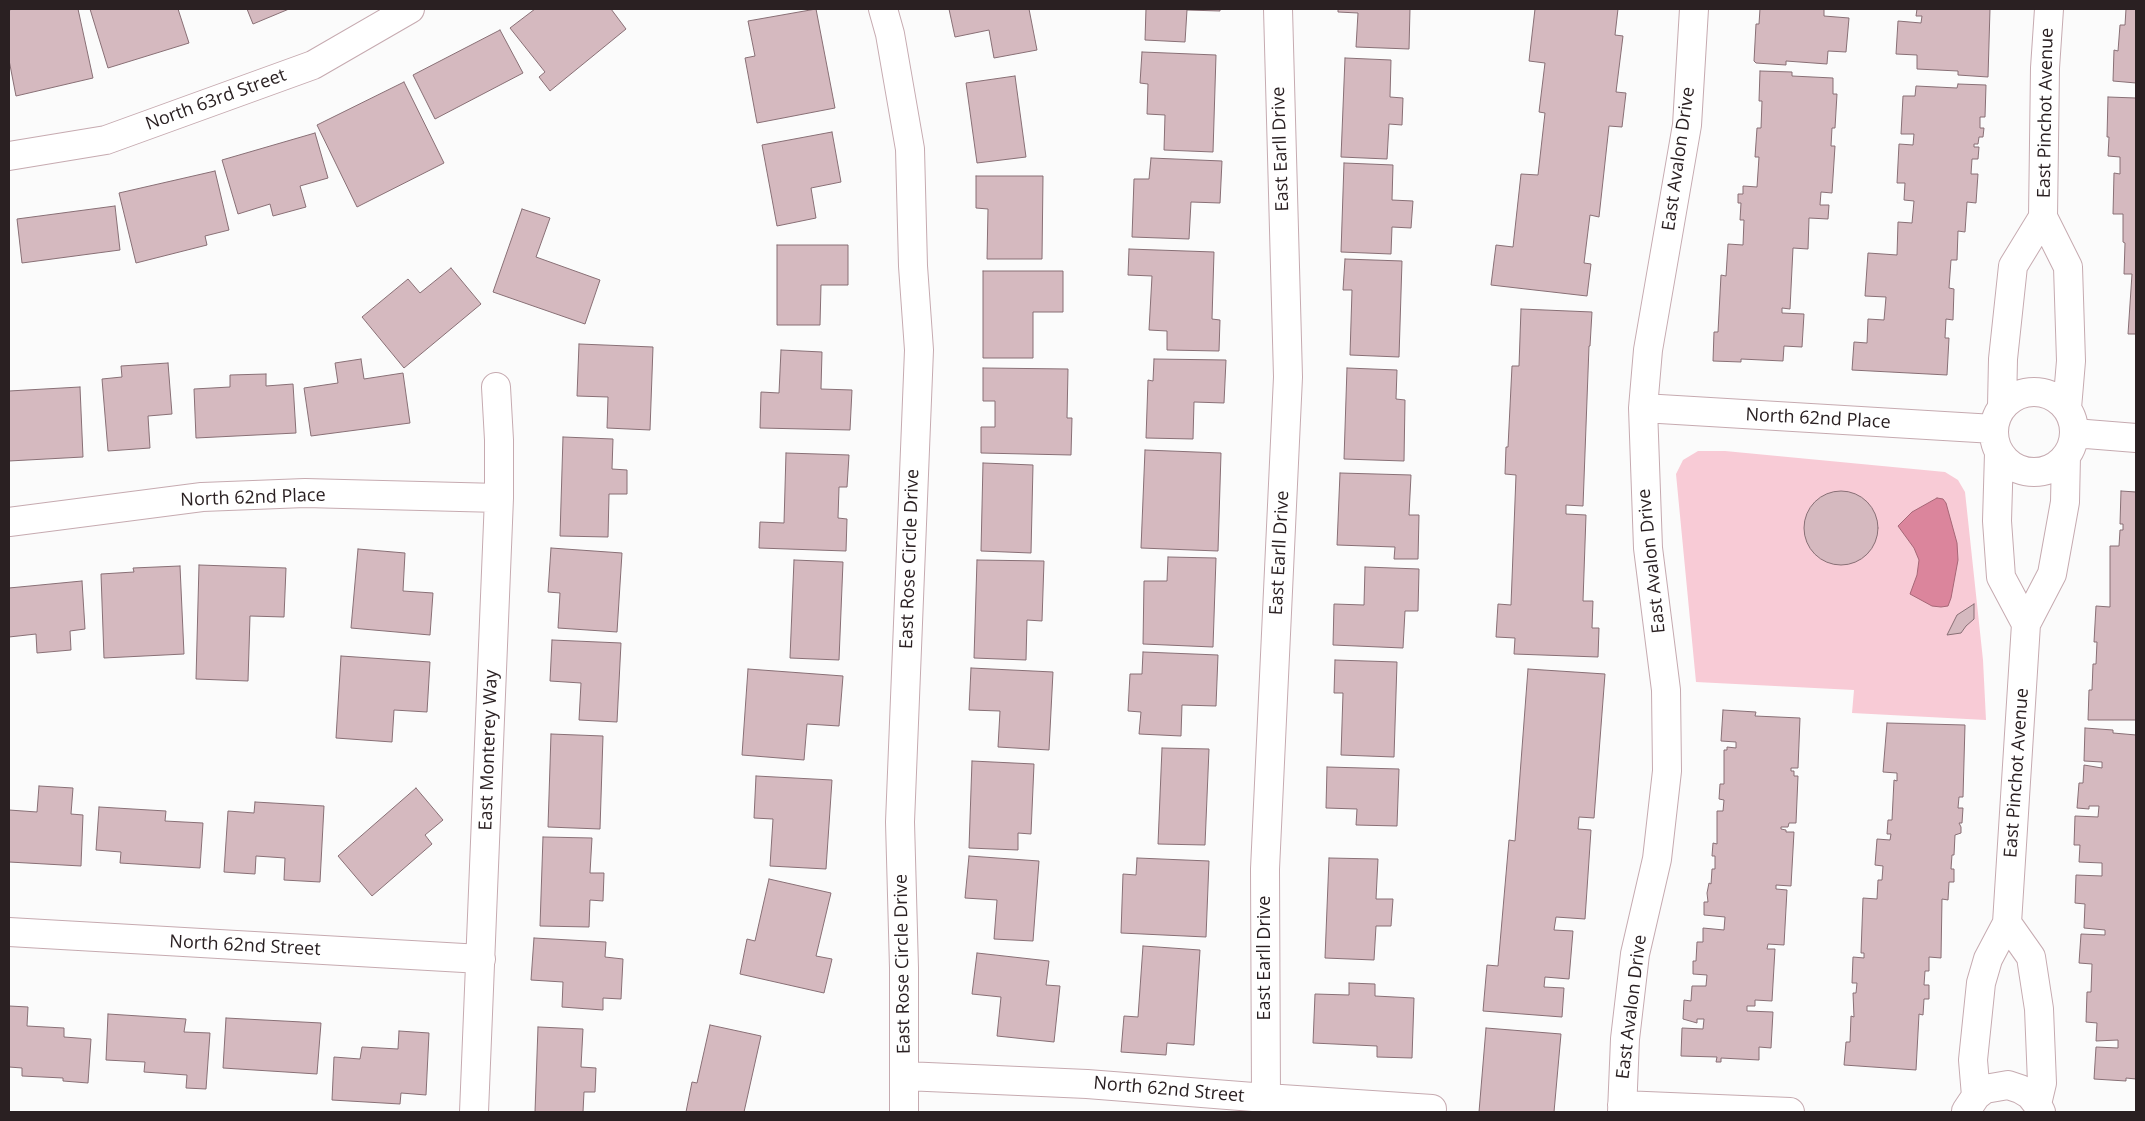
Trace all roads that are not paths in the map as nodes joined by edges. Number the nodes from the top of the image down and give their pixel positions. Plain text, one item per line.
1 (410, 9) edge
2 (883, 9) edge
3 (1278, 9) edge
4 (1694, 9) edge
5 (2049, 9) edge
6 (9, 156) edge
7 (2044, 217) junction
8 (496, 387) dead end
9 (1643, 408) junction
10 (1998, 429) junction
11 (2069, 432) junction
12 (2136, 438) edge
13 (499, 498) junction
14 (9, 522) edge
15 (2026, 624) junction
16 (2008, 923) junction
17 (9, 932) edge
18 (481, 959) junction
19 (905, 1076) junction
20 (1266, 1098) junction
21 (1971, 1104) edge
22 (1432, 1108) dead end
23 (2039, 1108) edge
24 (1622, 1109) edge
25 (474, 1112) edge
26 (904, 1112) edge
27 (1790, 1112) edge

1 - 6 street, North 63rd Street
2 - 19 street, East Rose Circle Drive
3 - 20 street, East Earll Drive
4 - 9 street, East Avalon Drive
5 - 7 street, East Pinchot Avenue
7 - 10 street, East Pinchot Avenue
7 - 11 street, East Pinchot Avenue
8 - 13 street, East Monterey Way
9 - 10 street, North 62nd Place
9 - 24 street, East Avalon Drive
10 - 11 street
10 - 11 street
10 - 15 street, East Pinchot Avenue
11 - 12 street
11 - 15 street, East Pinchot Avenue
13 - 14 street, North 62nd Place
13 - 18 street, East Monterey Way
15 - 16 street, East Pinchot Avenue
16 - 21 street, East Pinchot Avenue
16 - 23 street
17 - 18 street, North 62nd Street
18 - 25 street, East Monterey Way
19 - 20 street, North 62nd Street
19 - 26 street, East Rose Circle Drive
20 - 22 street, North 62nd Street
21 - 23 street
24 - 27 street

